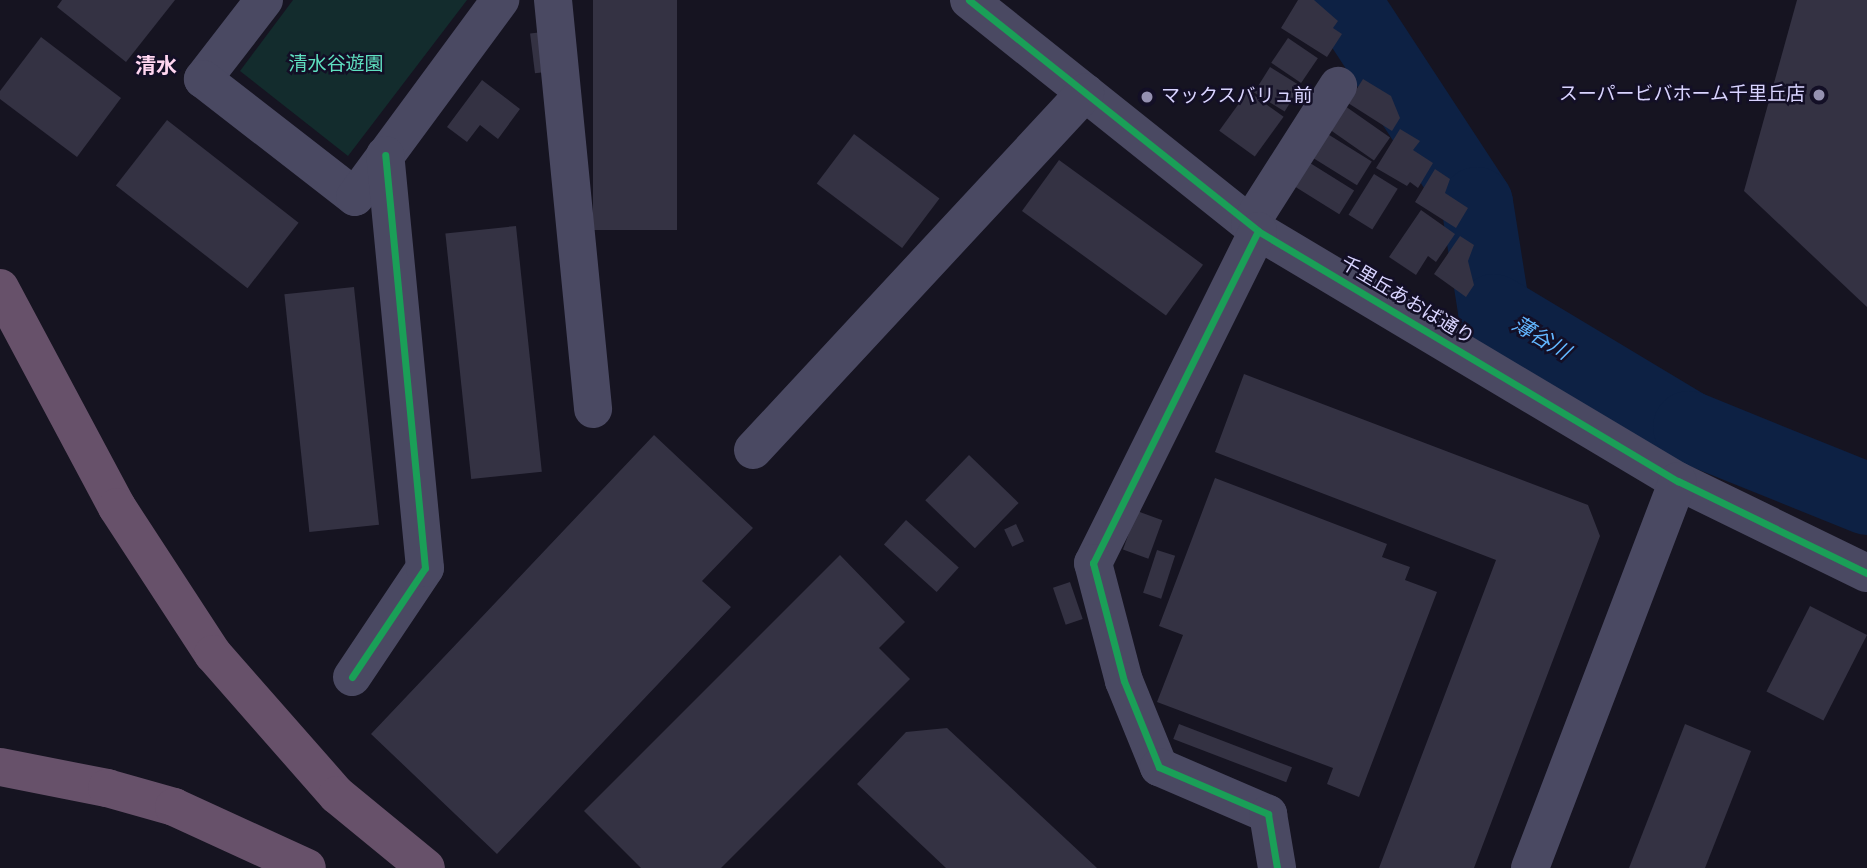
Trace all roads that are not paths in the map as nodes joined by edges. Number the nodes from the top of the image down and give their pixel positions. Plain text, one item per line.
1 (264, 0) edge
2 (500, 0) edge
3 (553, 0) edge
4 (969, 0) edge
5 (1338, 86) dead end
6 (1085, 93) junction
7 (386, 155) junction
8 (1254, 227) junction
9 (0, 288) edge
10 (593, 410) dead end
11 (753, 450) dead end
12 (1678, 481) junction
13 (1867, 573) edge
14 (352, 677) dead end
15 (0, 767) edge
16 (307, 868) edge
17 (426, 868) edge
18 (1278, 868) edge
19 (1530, 868) edge

1 - 7 street
2 - 7 street
3 - 10 street
4 - 6 street, 千里丘あおば通り
5 - 8 street
6 - 8 street, 千里丘あおば通り
6 - 11 street
7 - 14 street
8 - 12 street, 千里丘あおば通り
8 - 18 street
9 - 17 highway
12 - 13 street, 千里丘あおば通り
12 - 19 street
15 - 16 highway

